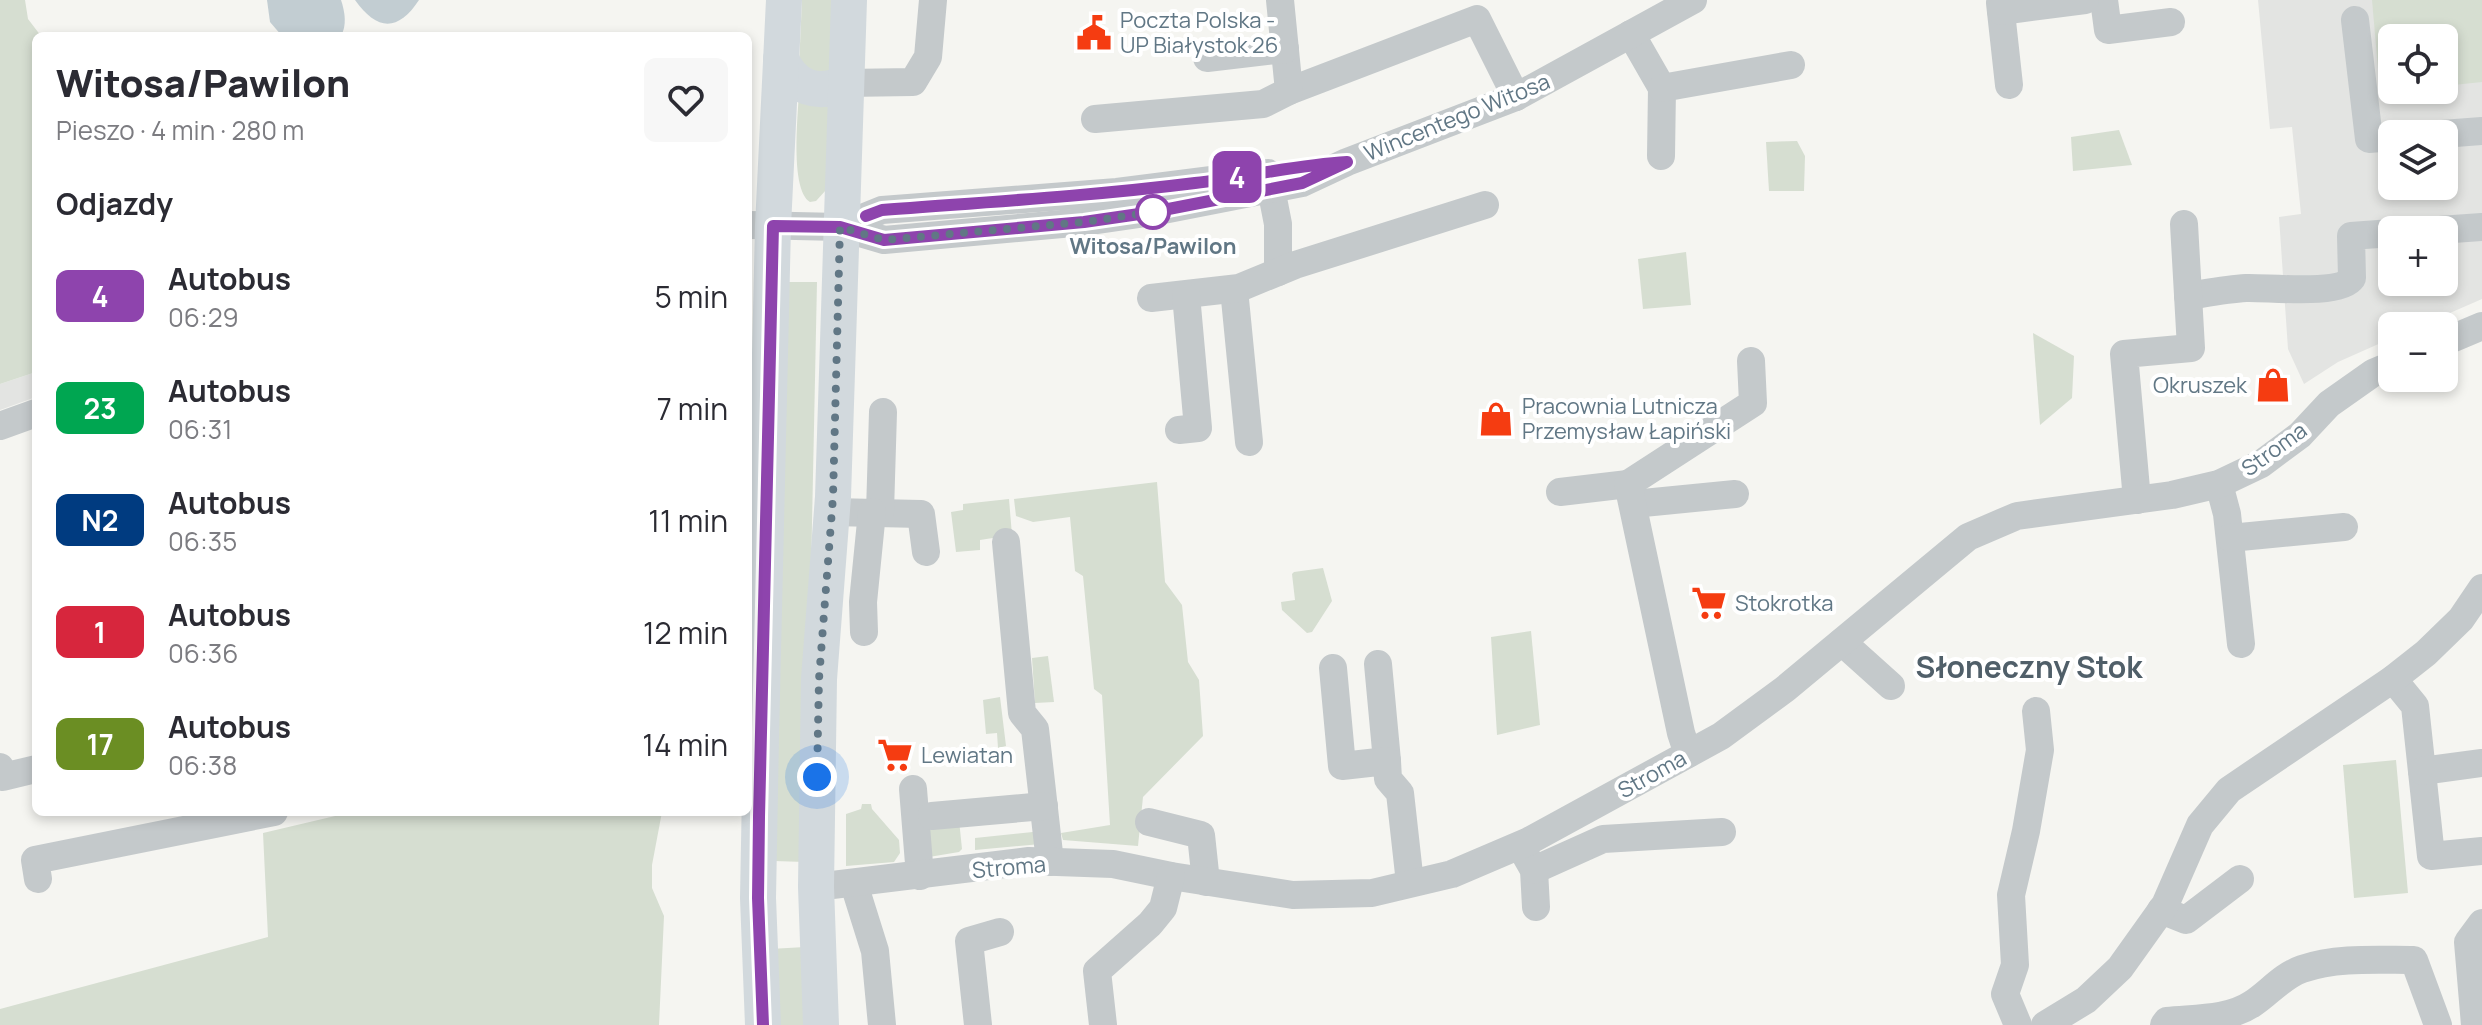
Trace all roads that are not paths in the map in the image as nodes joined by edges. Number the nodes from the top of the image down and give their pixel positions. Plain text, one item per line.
1 (784, 0) edge
2 (849, 0) edge
3 (933, 0) edge
4 (1280, 0) edge
5 (1693, 0) edge
6 (2085, 0) edge
7 (2104, 0) edge
8 (2002, 5) edge
9 (2355, 20) dead end
10 (2171, 22) dead end
11 (1631, 34) junction
12 (1285, 49) junction
13 (1207, 58) dead end
14 (781, 59) junction
15 (1791, 65) dead end
16 (845, 83) junction
17 (2009, 85) dead end
18 (1662, 88) junction
19 (1289, 91) junction
20 (1516, 97) junction
21 (1095, 119) dead end
22 (2482, 131) edge
23 (2458, 133) edge
24 (2378, 138) edge
25 (1661, 156) dead end
26 (1270, 181) junction
27 (1485, 205) dead end
28 (2184, 224) dead end
29 (761, 225) edge
30 (840, 227) junction
31 (2482, 227) edge
32 (2458, 229) edge
33 (2378, 234) edge
34 (1278, 272) junction
35 (1234, 289) junction
36 (1186, 295) junction
37 (2188, 296) junction
38 (1151, 298) dead end
39 (2482, 326) edge
40 (2458, 336) edge
41 (1751, 361) dead end
42 (2378, 371) edge
43 (883, 412) dead end
44 (32, 414) edge
45 (0, 426) edge
46 (1179, 430) dead end
47 (1249, 442) dead end
48 (2219, 484) junction
49 (1560, 492) dead end
50 (1631, 494) junction
51 (1735, 494) dead end
52 (2137, 500) junction
53 (832, 512) junction
54 (876, 512) junction
55 (2344, 527) dead end
56 (2230, 538) junction
57 (1006, 542) dead end
58 (926, 552) dead end
59 (2482, 588) edge
60 (864, 632) dead end
61 (1842, 642) junction
62 (2241, 644) dead end
63 (1378, 664) dead end
64 (1333, 668) dead end
65 (2393, 679) junction
66 (755, 681) edge
67 (1891, 686) dead end
68 (2036, 711) dead end
69 (754, 736) edge
70 (1688, 754) junction
71 (1387, 761) junction
72 (2482, 763) edge
73 (0, 767) edge
74 (32, 770) edge
75 (2422, 771) junction
76 (913, 789) dead end
77 (1044, 806) junction
78 (254, 816) edge
79 (932, 816) dead end
80 (1149, 822) dead end
81 (1722, 832) dead end
82 (1521, 845) junction
83 (2482, 851) edge
84 (1050, 862) junction
85 (1534, 870) junction
86 (920, 876) junction
87 (1171, 876) junction
88 (38, 879) dead end
89 (2240, 879) dead end
90 (1206, 882) junction
91 (1410, 883) junction
92 (854, 884) junction
93 (816, 887) junction
94 (758, 898) junction
95 (1536, 907) dead end
96 (2161, 910) junction
97 (2482, 923) edge
98 (1000, 932) dead end
99 (2089, 1012) edge
100 (2046, 1024) edge
101 (763, 1025) edge
102 (821, 1025) edge
103 (882, 1025) edge
104 (978, 1025) edge
105 (1103, 1025) edge
106 (2018, 1025) edge
107 (2164, 1025) edge
108 (2438, 1025) edge
109 (2475, 1025) edge

1 - 14 main road
2 - 16 main road
3 - 16 street
4 - 12 street
5 - 11 street, Wincentego Witosa
6 - 8 street
7 - 10 street
8 - 17 street
9 - 24 street
11 - 18 street
11 - 20 street, Wincentego Witosa
12 - 13 street
12 - 19 street
14 - 16 main road
14 - 29 main road
15 - 18 street
16 - 30 main road
18 - 25 street
19 - 20 street
19 - 21 street
20 - 26 street, Wincentego Witosa
22 - 23 street
26 - 30 street, Wincentego Witosa
26 - 34 street
27 - 34 street
28 - 37 street
29 - 30 street, Wincentego Witosa
29 - 66 main road
30 - 53 main road
31 - 32 street
33 - 37 street
34 - 35 street
35 - 36 street
35 - 47 street
36 - 38 street
36 - 46 street
37 - 52 street
39 - 40 street
41 - 50 street
42 - 48 street, Stroma
43 - 54 street
44 - 45 street
48 - 52 street, Stroma
48 - 56 street
49 - 50 street
50 - 51 street
50 - 70 street
52 - 61 street, Stroma
53 - 54 street
53 - 93 main road
54 - 58 street
54 - 60 street
55 - 56 street
56 - 62 street
57 - 77 street
59 - 65 street
61 - 67 street
61 - 70 street, Stroma
63 - 71 street
64 - 71 street
65 - 75 street
65 - 96 street
66 - 69 main road
68 - 106 street
69 - 94 main road
70 - 82 street, Stroma
71 - 91 street
72 - 75 street
73 - 74 street
75 - 83 street
76 - 86 street
77 - 79 street
77 - 84 street
78 - 88 street
80 - 90 street
81 - 85 street
82 - 85 street
82 - 91 street, Stroma
84 - 86 street, Stroma
84 - 87 street, Stroma
85 - 95 street
86 - 92 street, Stroma
87 - 90 street, Stroma
87 - 105 street
89 - 96 street
90 - 91 street, Stroma
92 - 93 street, Stroma
92 - 103 street
93 - 94 main road
93 - 102 main road
94 - 101 main road
96 - 99 street
97 - 109 street
98 - 104 street
99 - 100 street
107 - 108 street

